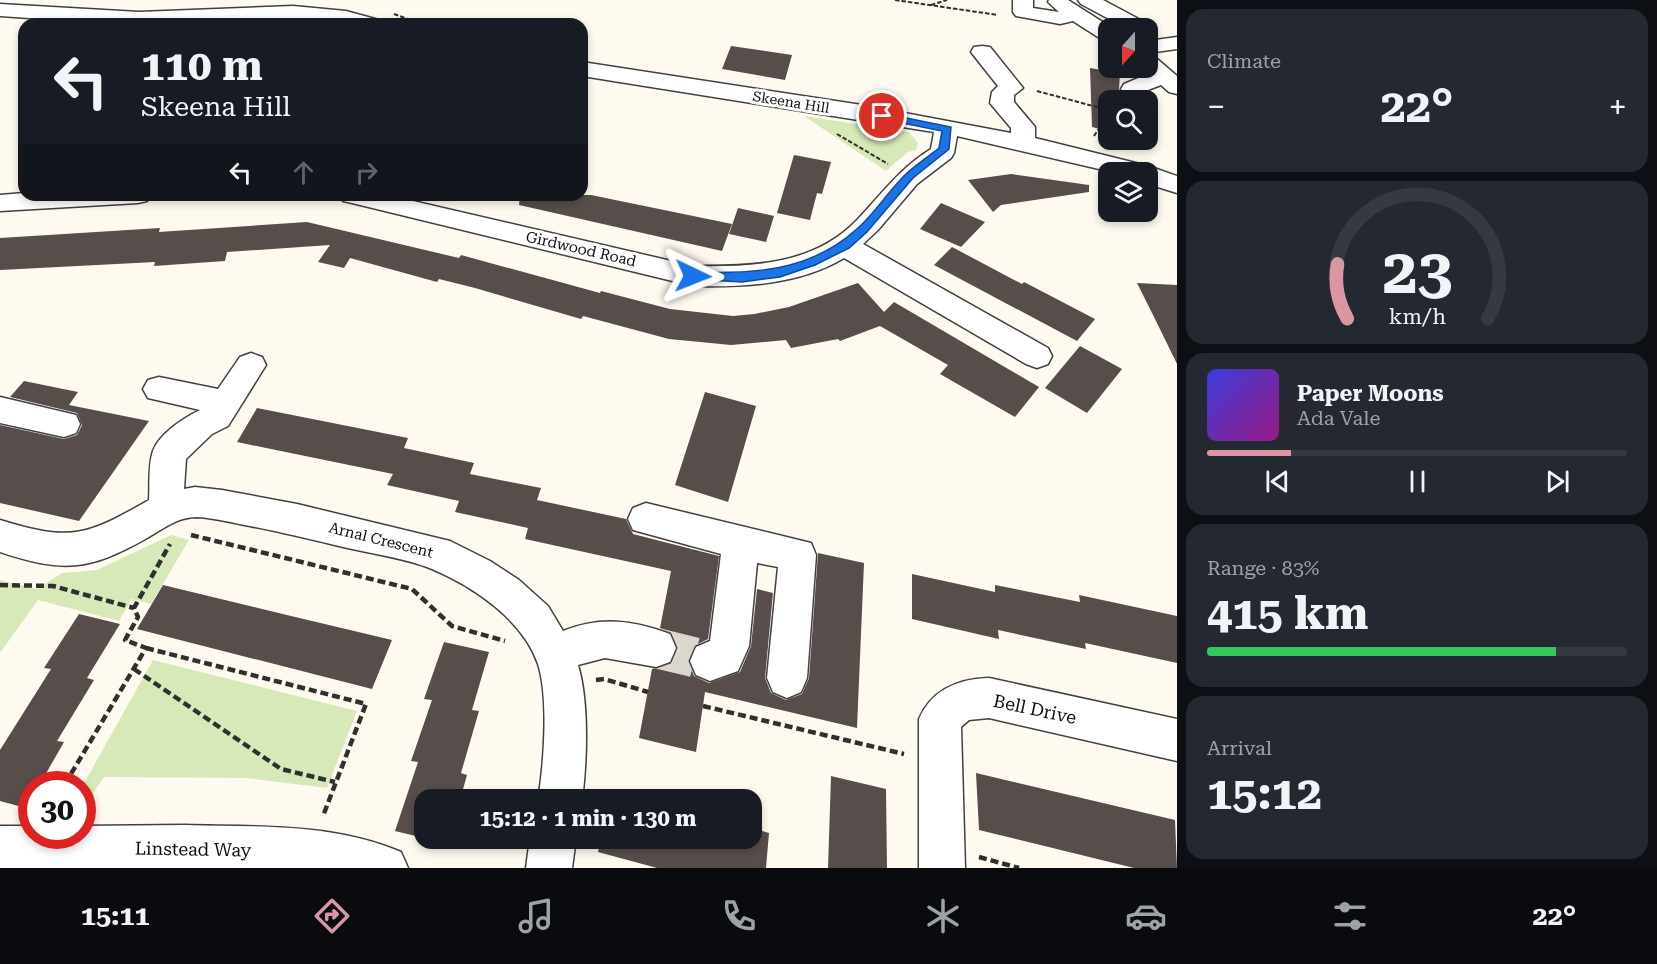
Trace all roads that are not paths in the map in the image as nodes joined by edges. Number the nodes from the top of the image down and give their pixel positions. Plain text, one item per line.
1 (1023, 0) edge
2 (1054, 0) edge
3 (332, 7) edge
4 (1083, 7) edge
5 (0, 10) edge
6 (358, 18) edge
7 (1114, 18) edge
8 (1098, 24) edge
9 (1177, 43) edge
10 (1158, 46) edge
11 (982, 52) dead end
12 (588, 70) edge
13 (1163, 75) edge
14 (1132, 89) dead end
15 (947, 129) junction
16 (1023, 142) junction
17 (1100, 162) edge
18 (1158, 178) edge
19 (1177, 185) edge
20 (34, 201) edge
21 (377, 201) edge
22 (0, 203) edge
23 (845, 246) junction
24 (1037, 357) dead end
25 (251, 365) dead end
26 (159, 389) dead end
27 (226, 403) junction
28 (0, 410) edge
29 (64, 424) dead end
30 (179, 514) junction
31 (646, 519) dead end
32 (0, 536) edge
33 (741, 543) junction
34 (656, 648) tunnel mouth
35 (710, 661) dead end
36 (559, 669) junction
37 (787, 678) dead end
38 (1177, 740) edge
39 (562, 789) edge
40 (0, 849) edge
41 (552, 849) edge
42 (385, 868) edge
43 (549, 868) edge
44 (942, 868) edge

1 - 4 street
2 - 4 street
3 - 5 street
3 - 6 street
4 - 7 street
4 - 8 street
9 - 10 street
11 - 16 street
12 - 15 street, Skeena Hill
13 - 14 street
15 - 16 street, Skeena Hill
15 - 23 street, Girdwood Road
16 - 17 street, Skeena Hill
18 - 19 street
20 - 22 street
21 - 23 street, Girdwood Road
23 - 24 street
25 - 27 street
26 - 27 street
27 - 30 street
28 - 29 street
30 - 32 street
30 - 36 street, Arnal Crescent
31 - 33 street
33 - 35 street
33 - 37 street
34 - 36 street
36 - 39 street, Arnal Crescent
38 - 44 street, Bell Drive
40 - 42 street, Linstead Way
41 - 43 street

